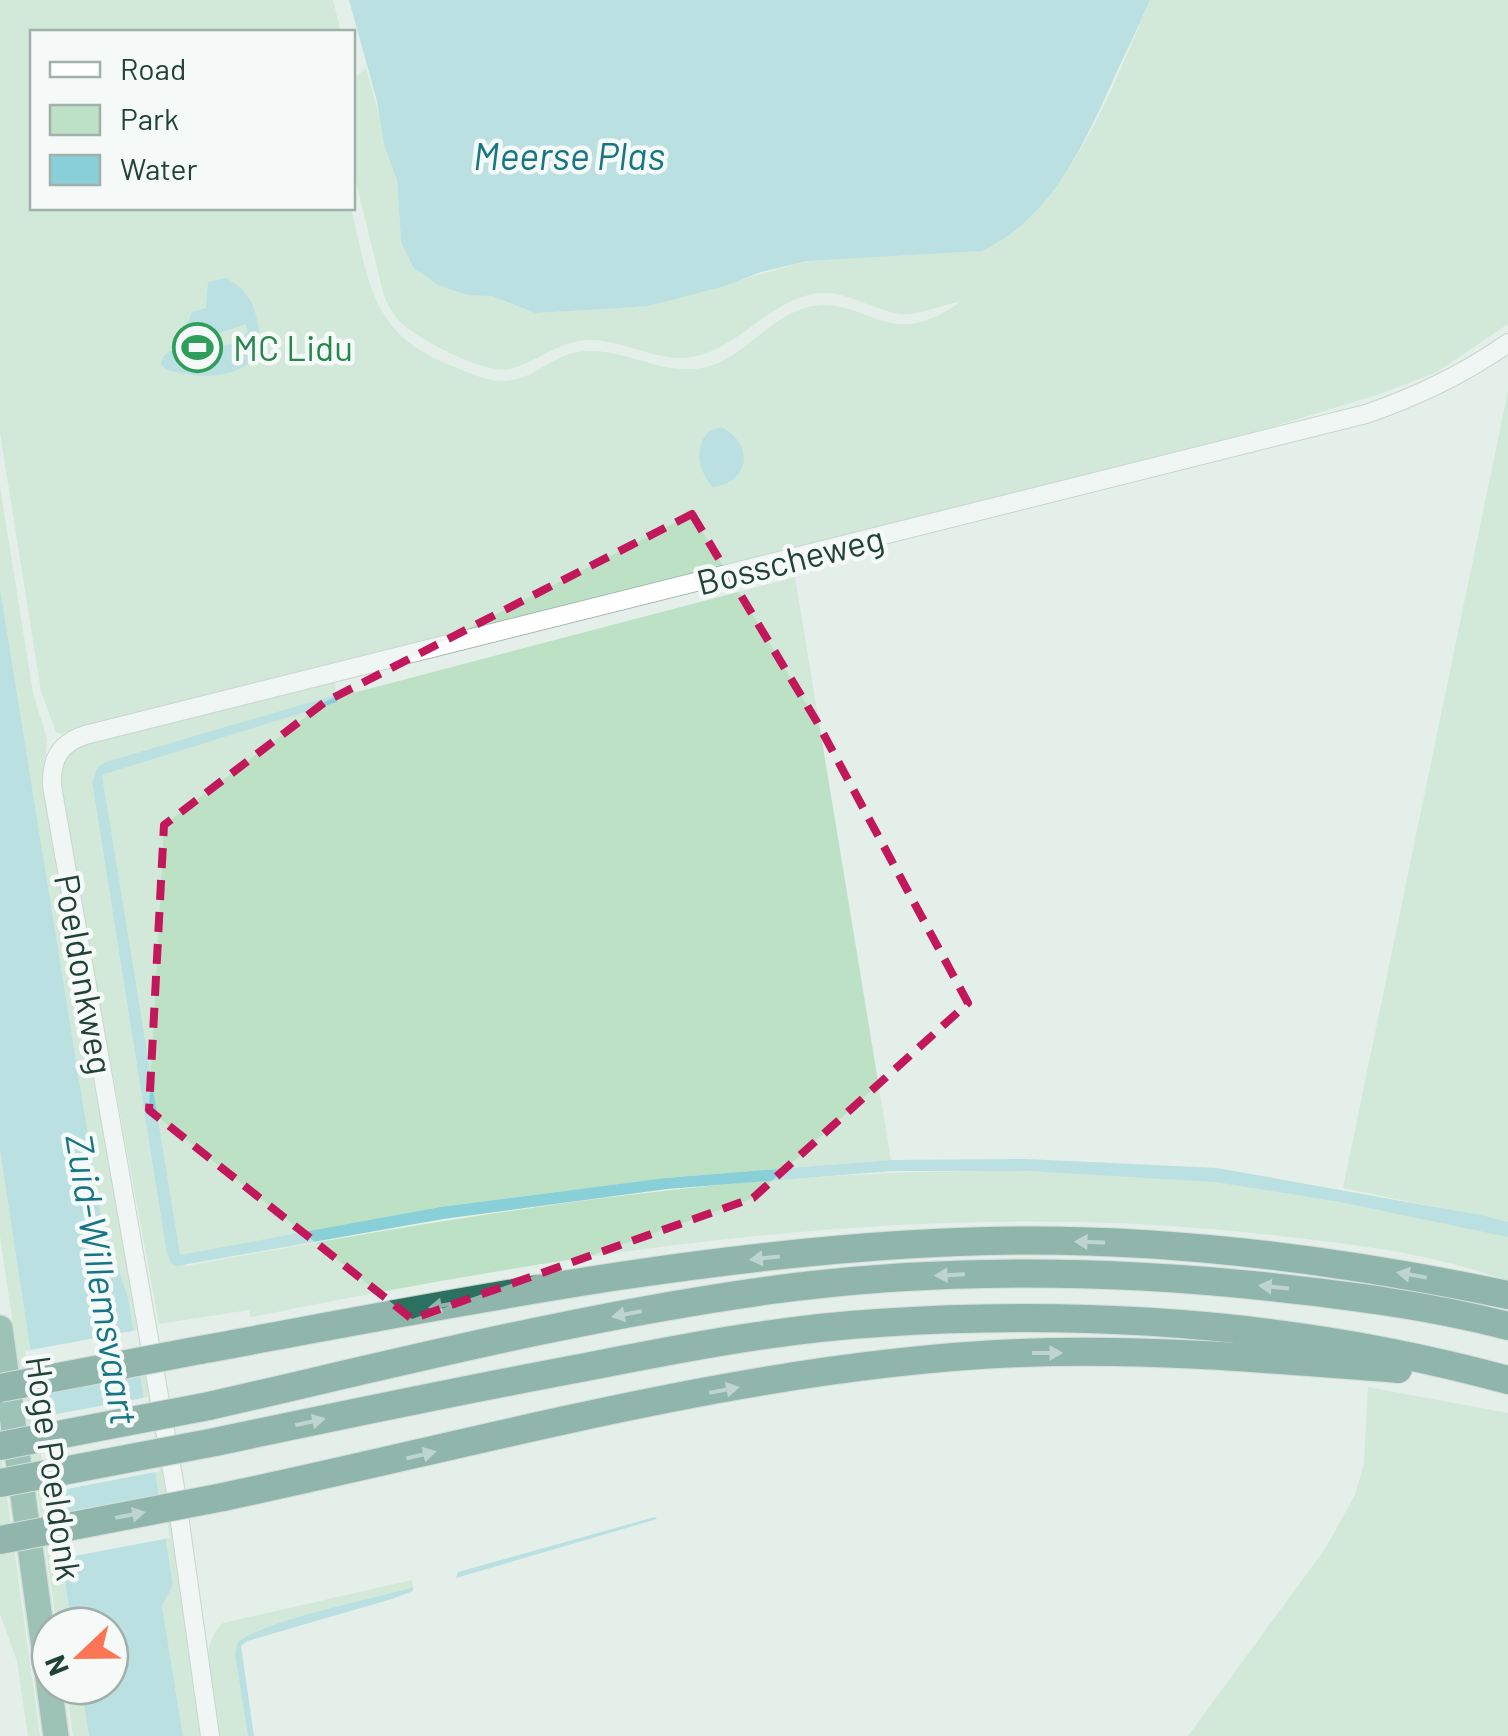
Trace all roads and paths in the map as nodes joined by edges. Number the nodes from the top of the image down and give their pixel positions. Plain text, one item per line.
1 (1508, 343) edge
2 (62, 746) joint
3 (1508, 1295) edge
4 (1508, 1326) edge
5 (0, 1328) edge
6 (1501, 1378) edge
7 (0, 1388) edge
8 (0, 1446) edge
9 (0, 1483) edge
10 (0, 1540) edge
11 (56, 1736) edge
12 (210, 1736) edge

1 - 2 street, Bosscheweg
2 - 12 street, Poeldonkweg
3 -> 7 highway, bridge
4 -> 8 highway, bridge
5 - 11 highway, Hoge Poeldonk
9 -> 6 highway, bridge
10 -> 6 highway, bridge

